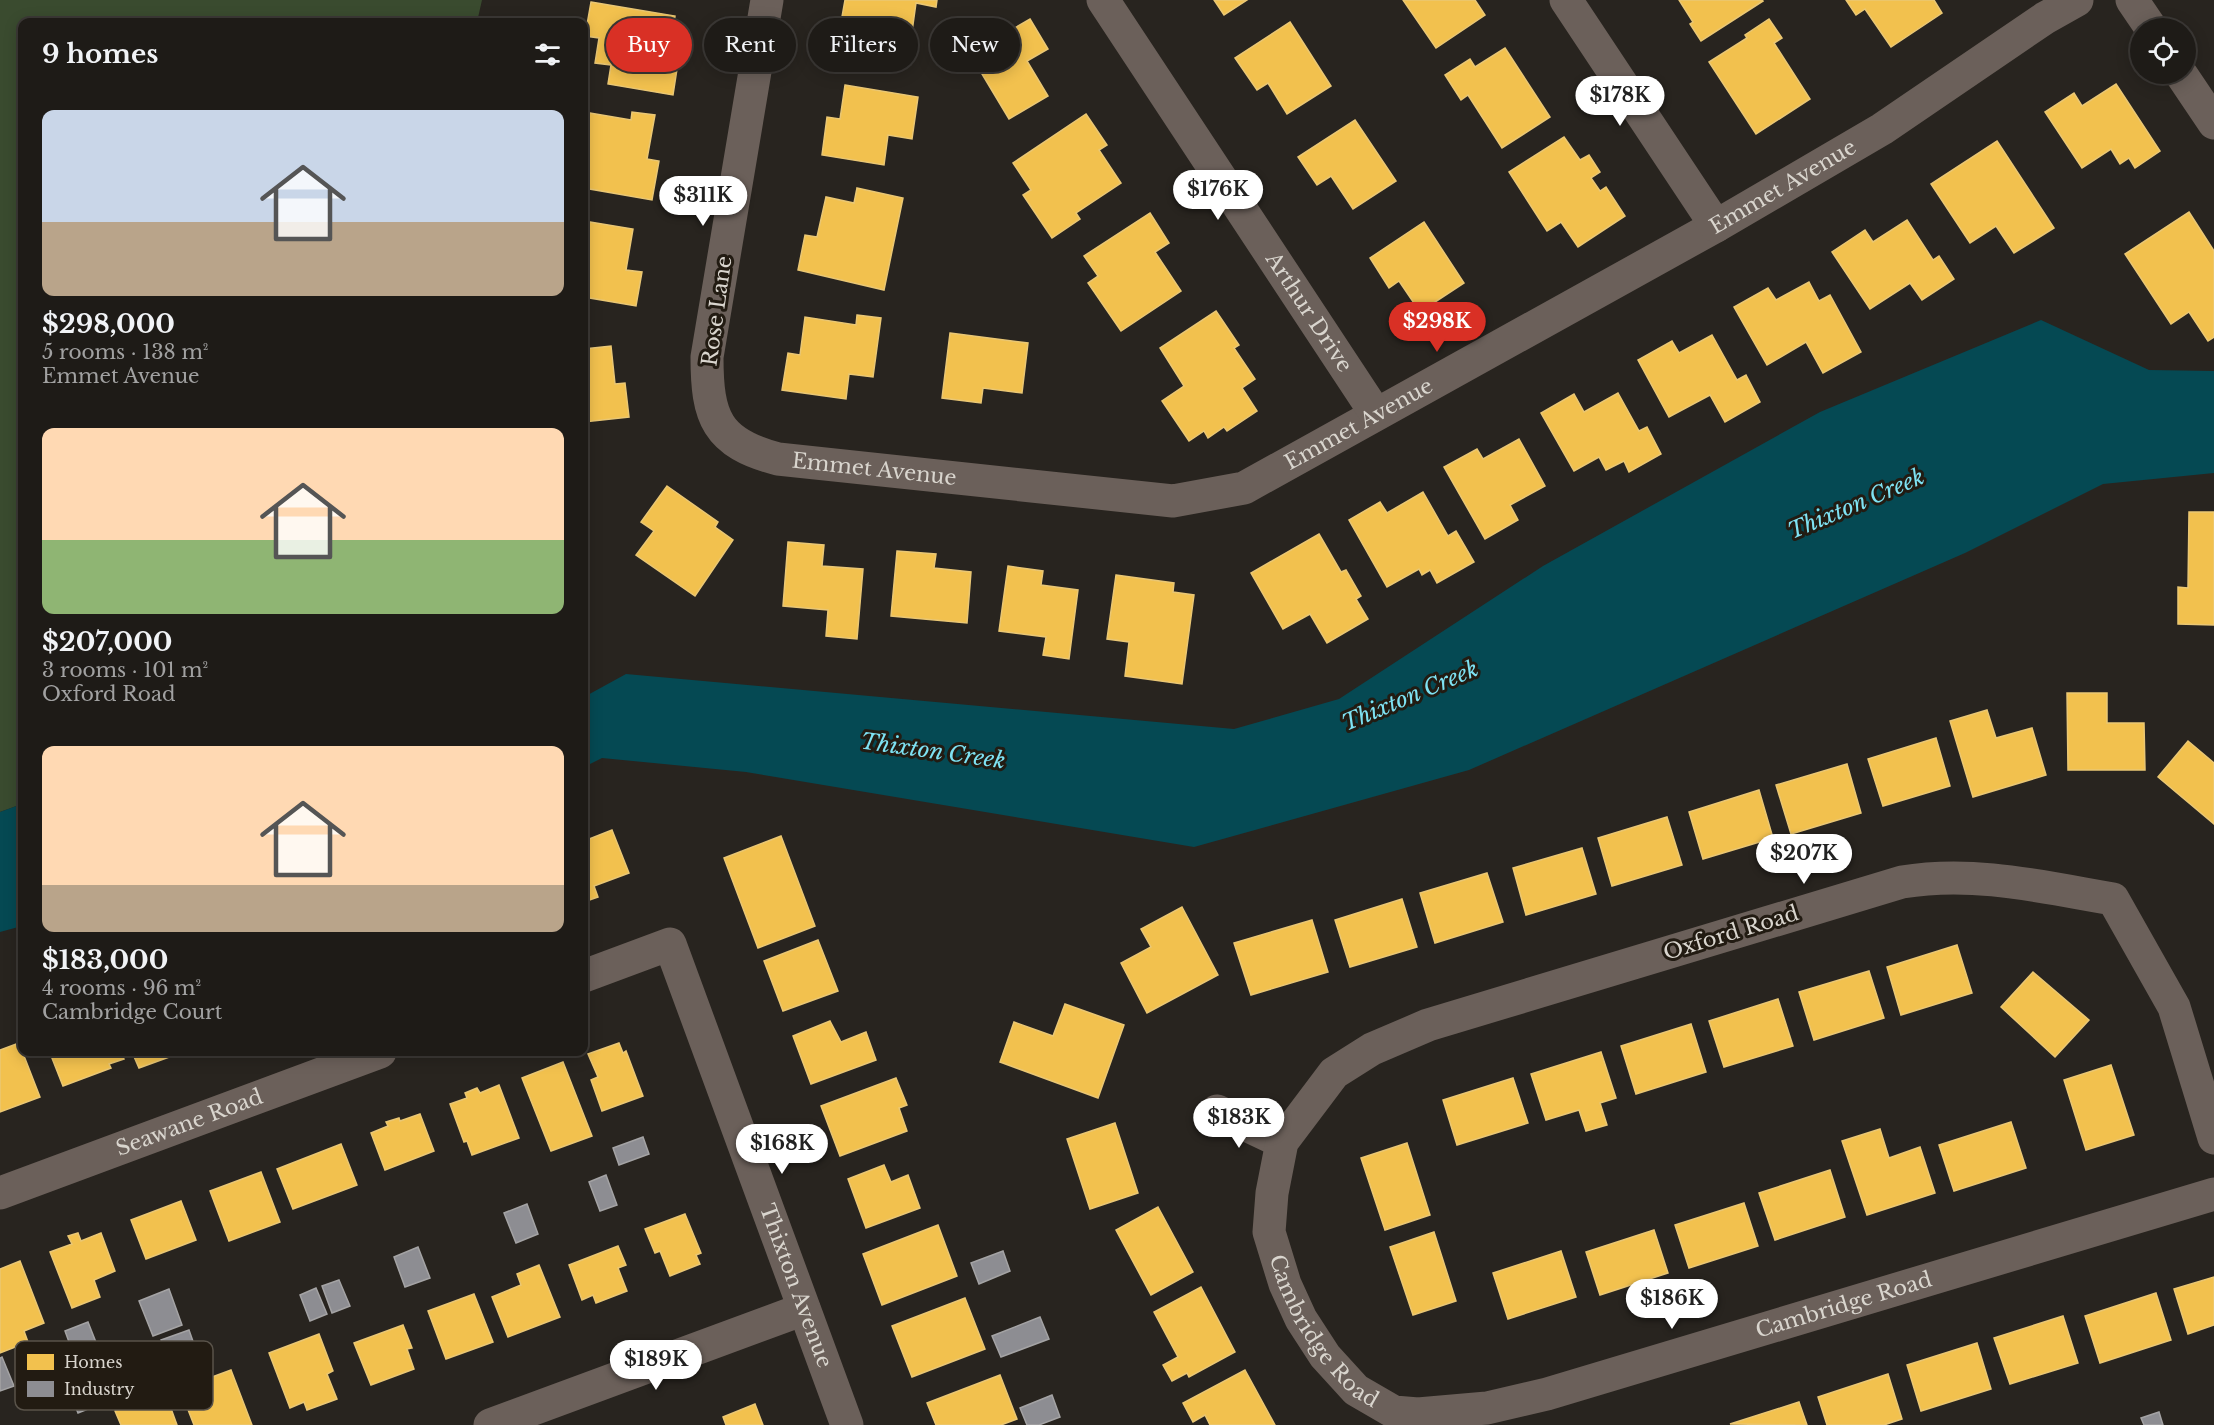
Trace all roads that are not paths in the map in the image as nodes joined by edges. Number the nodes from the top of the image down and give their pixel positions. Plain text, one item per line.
1 (767, 0) edge
2 (1103, 0) edge
3 (1566, 0) edge
4 (2077, 0) edge
5 (2132, 0) edge
6 (2039, 9) edge
7 (2144, 18) edge
8 (2188, 84) edge
9 (2214, 123) edge
10 (1716, 226) junction
11 (1376, 414) junction
12 (729, 439) joint
13 (588, 974) edge
14 (369, 1056) edge
15 (1217, 1111) dead end
16 (2214, 1138) edge
17 (1282, 1142) junction
18 (0, 1193) edge
19 (2214, 1194) edge
20 (804, 1309) junction
21 (490, 1425) edge
22 (847, 1425) edge

1 - 12 street, Rose Lane
2 - 11 street, Arthur Drive
3 - 10 street
4 - 6 street, Emmet Avenue
5 - 7 street
6 - 10 street, Emmet Avenue
8 - 9 street
10 - 11 street, Emmet Avenue
11 - 12 street, Emmet Avenue
13 - 20 street, Thixton Avenue
14 - 18 street, Seawane Road
15 - 17 street
16 - 17 street, Oxford Road
17 - 19 street, Cambridge Road
20 - 21 street
20 - 22 street, Thixton Avenue

